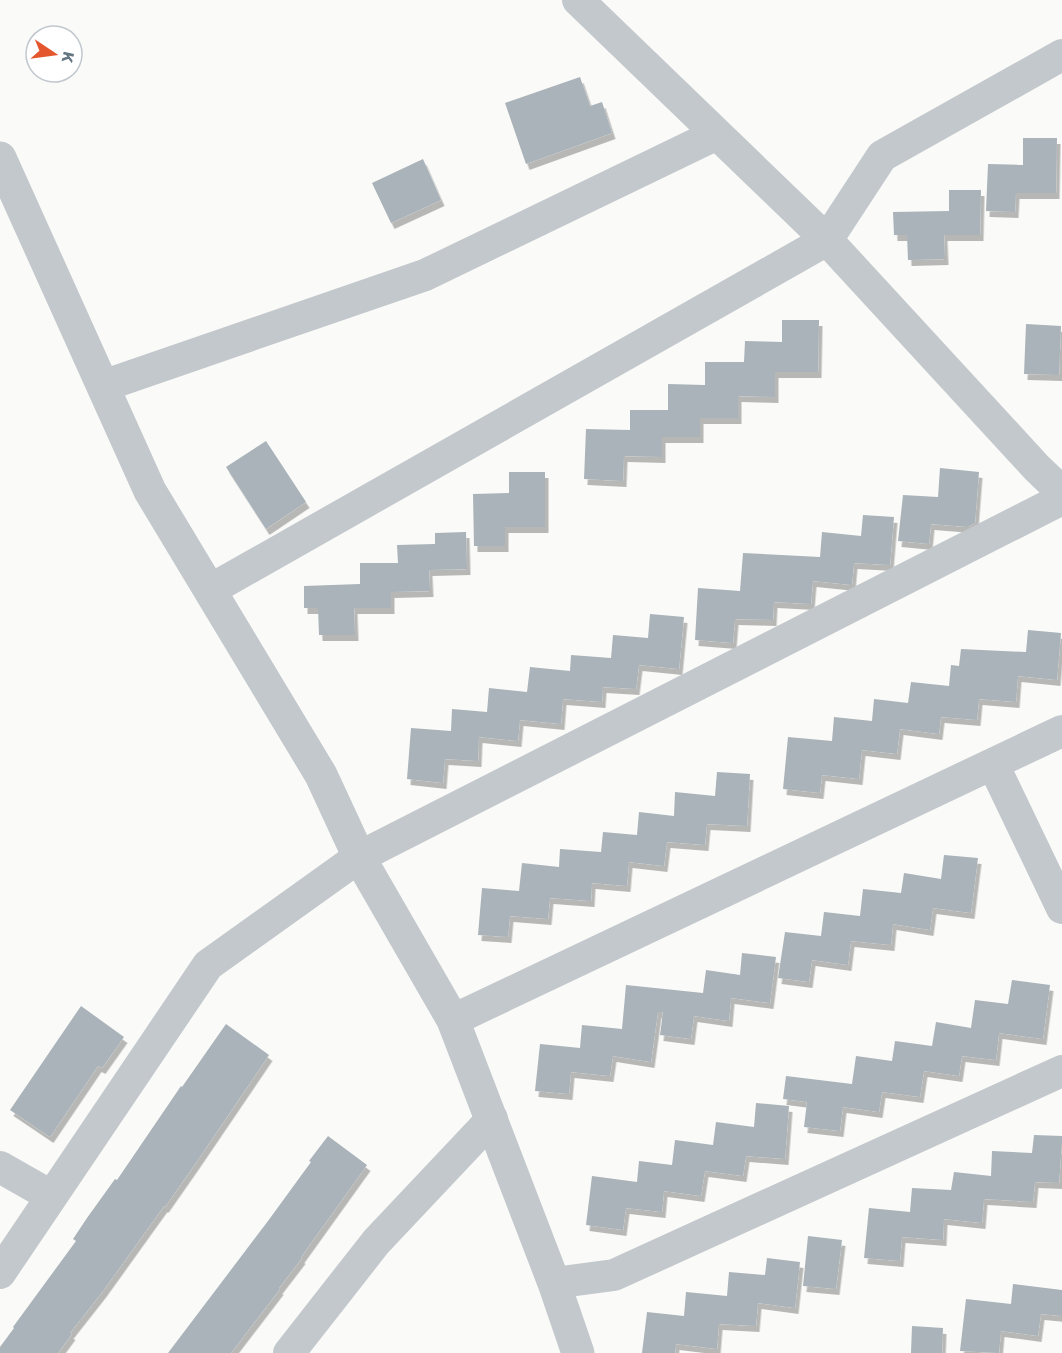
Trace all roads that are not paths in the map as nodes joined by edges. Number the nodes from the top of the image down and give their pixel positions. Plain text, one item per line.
1 (578, 0) edge
2 (1062, 55) edge
3 (717, 134) junction
4 (0, 158) edge
5 (827, 240) junction
6 (103, 386) junction
7 (1050, 461) edge
8 (1062, 492) edge
9 (1062, 499) edge
10 (210, 590) junction
11 (1062, 731) edge
12 (993, 764) junction
13 (359, 856) junction
14 (1062, 908) edge
15 (453, 1020) junction
16 (1062, 1071) edge
17 (492, 1119) junction
18 (0, 1167) edge
19 (51, 1196) junction
20 (0, 1273) edge
21 (554, 1283) junction
22 (289, 1353) edge
23 (578, 1353) edge

1 - 3 street
2 - 5 street
3 - 5 street
3 - 6 street
4 - 6 street
5 - 7 street
5 - 10 street
6 - 10 street
7 - 8 street
9 - 13 street
10 - 13 street
11 - 12 street
12 - 14 street
12 - 15 street
13 - 15 street
13 - 19 street
15 - 17 street
16 - 21 street
17 - 21 street
17 - 22 street
18 - 19 street
19 - 20 street
21 - 23 street

